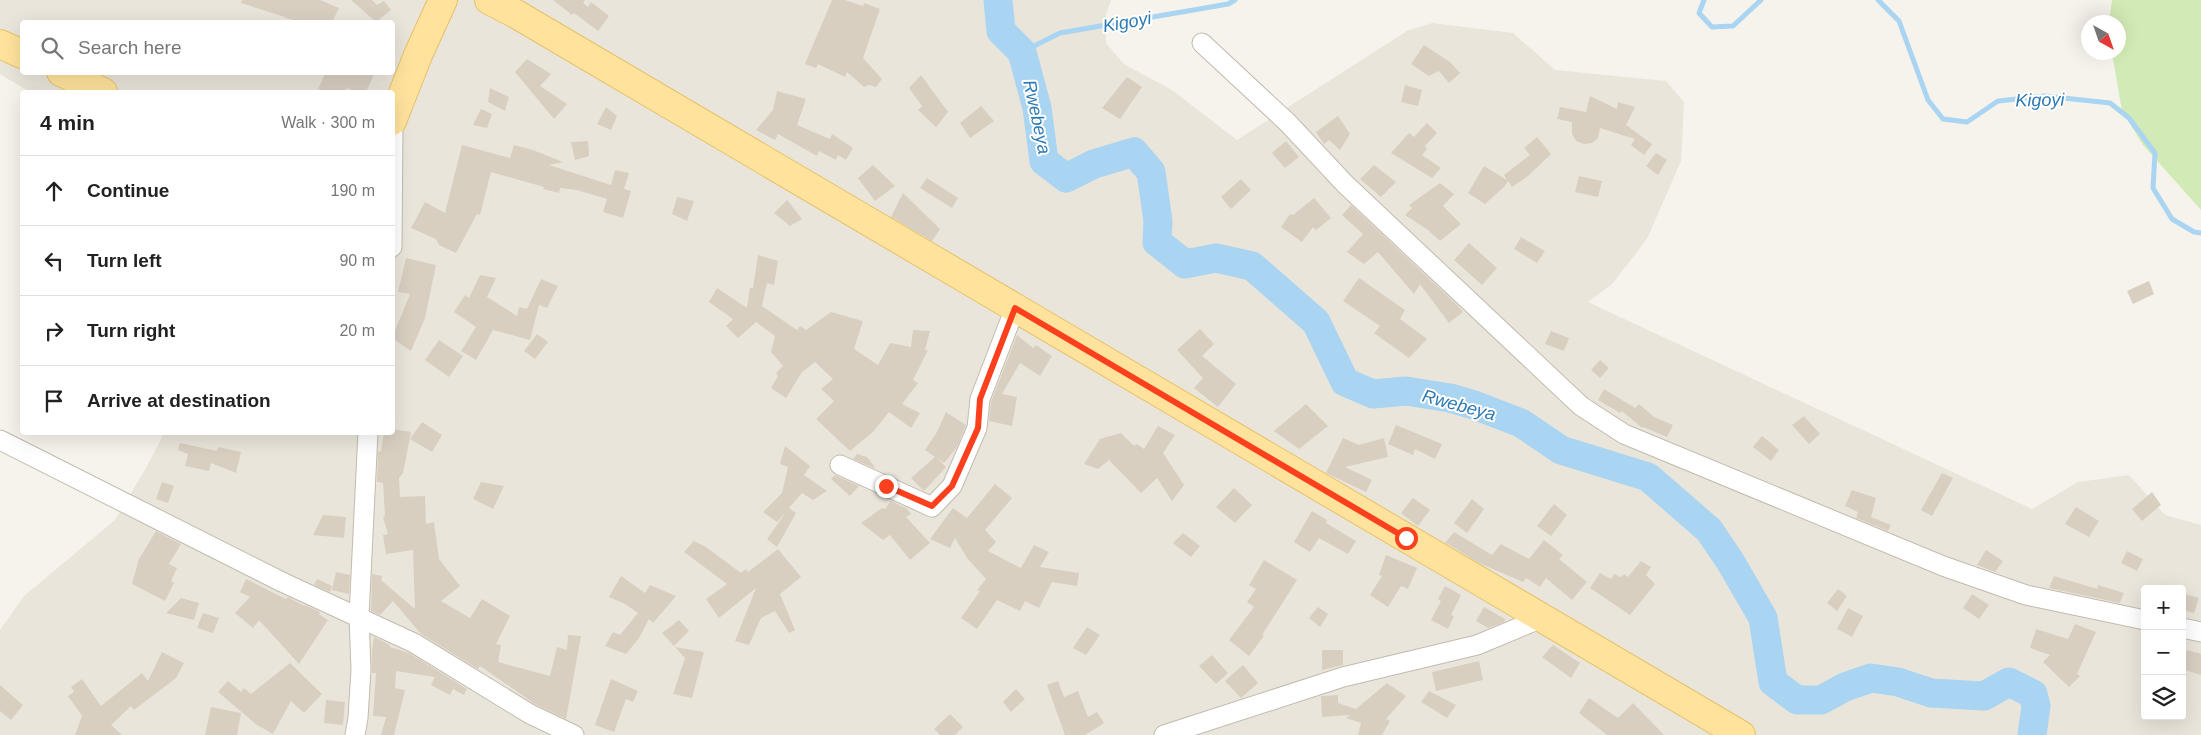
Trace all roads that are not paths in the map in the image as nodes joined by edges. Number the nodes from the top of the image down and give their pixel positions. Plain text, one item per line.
1 (443, 0) edge
2 (489, 0) edge
3 (1202, 43) dead end
4 (0, 44) edge
5 (20, 53) edge
6 (67, 75) edge
7 (99, 90) edge
8 (395, 116) edge
9 (1015, 308) junction
10 (368, 435) edge
11 (0, 440) edge
12 (840, 465) dead end
13 (358, 616) junction
14 (1542, 618) junction
15 (2141, 619) edge
16 (2186, 629) edge
17 (2201, 632) edge
18 (355, 735) edge
19 (574, 735) edge
20 (1164, 735) edge
21 (1741, 735) edge

1 - 8 main road
2 - 9 main road
3 - 15 street
4 - 5 main road
6 - 7 main road
9 - 12 street
9 - 14 main road
10 - 13 street
11 - 13 street
13 - 18 street
13 - 19 street
14 - 20 street
14 - 21 main road
16 - 17 street

